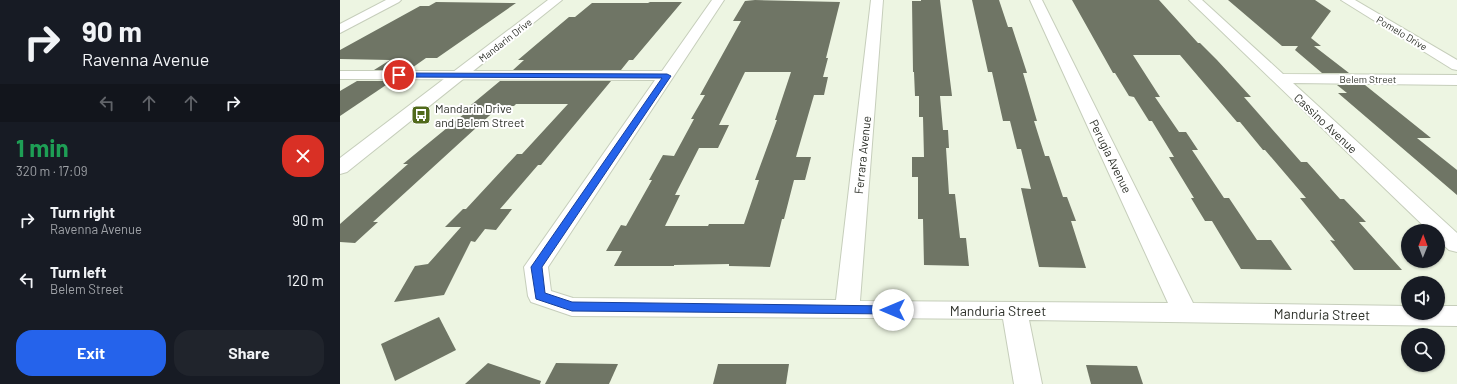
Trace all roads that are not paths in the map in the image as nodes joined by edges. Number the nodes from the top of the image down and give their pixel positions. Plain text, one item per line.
1 (395, 0) edge
2 (556, 0) edge
3 (718, 0) edge
4 (877, 0) edge
5 (1036, 0) edge
6 (1195, 0) edge
7 (1347, 0) edge
8 (340, 29) edge
9 (1457, 66) edge
10 (340, 75) edge
11 (459, 76) junction
12 (667, 76) junction
13 (1278, 78) junction
14 (1457, 80) edge
15 (340, 168) edge
16 (1457, 246) edge
17 (847, 310) junction
18 (1014, 310) junction
19 (1186, 312) junction
20 (1457, 316) edge
21 (1028, 384) edge

1 - 8 street
2 - 11 street, Mandarin Drive
3 - 12 street
4 - 17 street, Ferrara Avenue
5 - 19 street, Perugia Avenue
6 - 13 street, Cassino Avenue
7 - 9 street, Pomelo Drive
10 - 11 street
11 - 12 street
11 - 15 street, Mandarin Drive
12 - 17 street, Manduria Street
13 - 14 street, Belem Street
13 - 16 street, Cassino Avenue
17 - 18 street, Manduria Street
18 - 19 street, Manduria Street
18 - 21 street
19 - 20 street, Manduria Street

